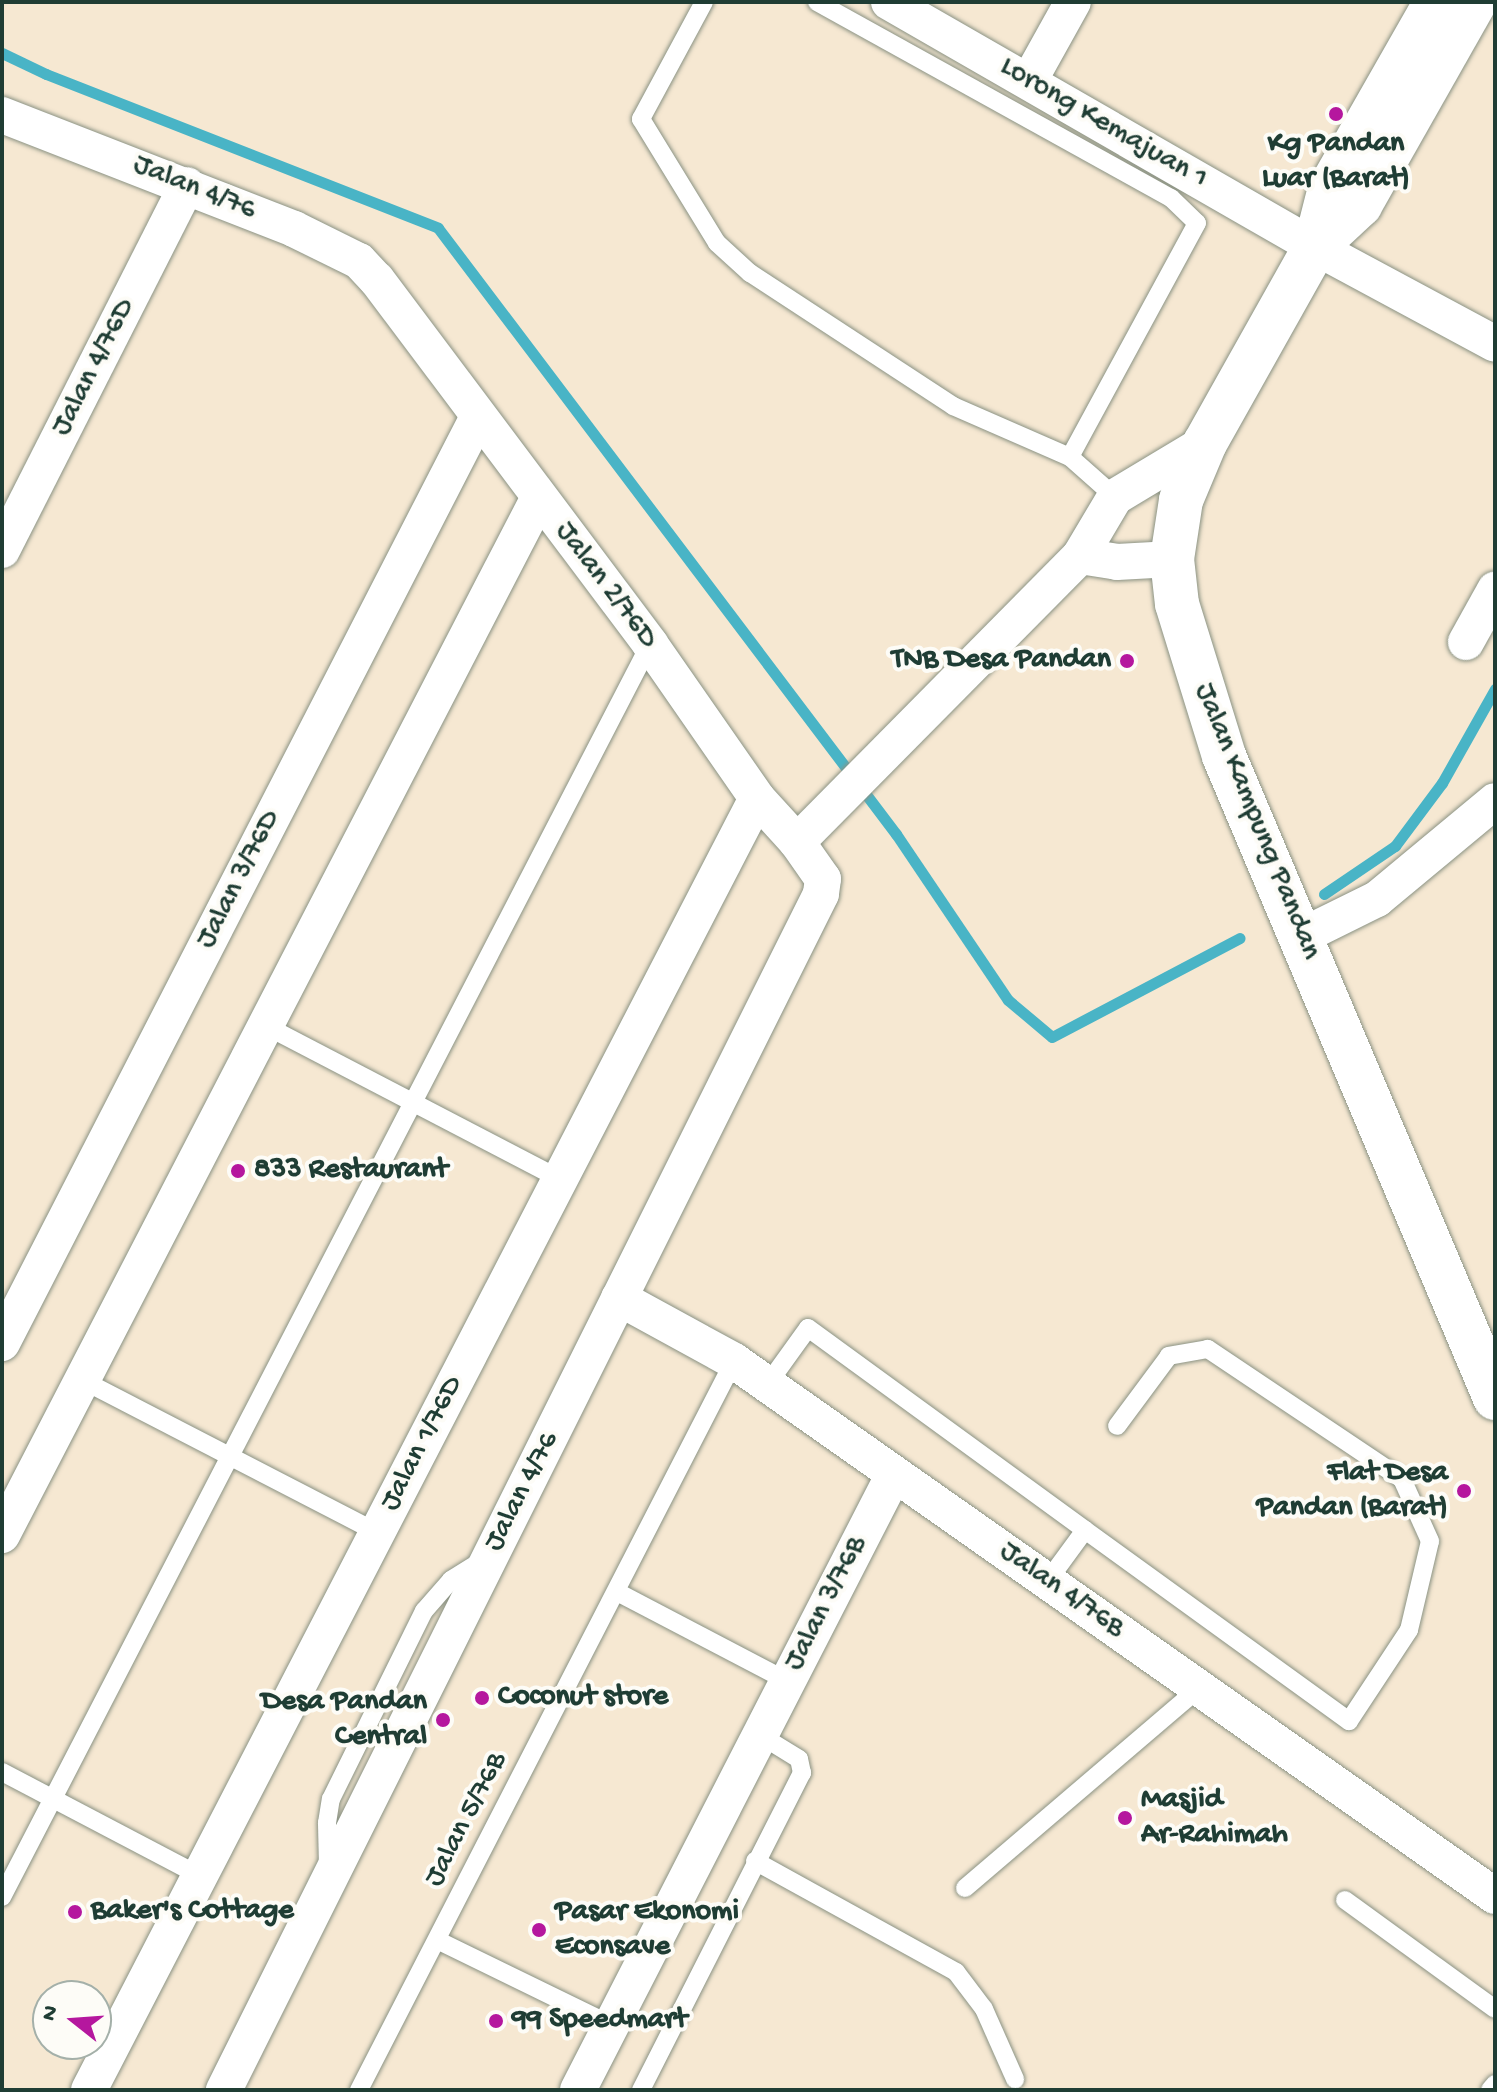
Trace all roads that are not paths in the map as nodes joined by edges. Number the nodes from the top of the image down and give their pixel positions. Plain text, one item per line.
1 (704, 2) edge
2 (817, 2) edge
3 (889, 2) edge
4 (1073, 2) edge
5 (1436, 2) edge
6 (1475, 2) edge
7 (1029, 81) junction
8 (2, 115) edge
9 (187, 185) junction
10 (1315, 247) junction
11 (377, 280) joint
12 (1495, 344) edge
13 (478, 417) junction
14 (1205, 443) junction
15 (1070, 457) junction
16 (1115, 497) junction
17 (538, 499) junction
18 (2, 550) edge
19 (1080, 556) junction
20 (1172, 559) junction
21 (1495, 590) edge
22 (1466, 642) dead end
23 (650, 644) junction
24 (757, 798) junction
25 (1495, 801) edge
26 (797, 842) junction
27 (821, 894) joint
28 (1300, 937) junction
29 (266, 1026) junction
30 (413, 1102) junction
31 (560, 1179) junction
32 (619, 1298) junction
33 (2, 1343) edge
34 (734, 1361) junction
35 (82, 1380) junction
36 (767, 1385) junction
37 (1495, 1398) edge
38 (1117, 1426) dead end
39 (230, 1455) junction
40 (894, 1474) junction
41 (1085, 1530) junction
42 (377, 1532) junction
43 (2, 1535) edge
44 (1047, 1582) junction
45 (617, 1592) junction
46 (787, 1681) junction
47 (1199, 1688) junction
48 (760, 1735) junction
49 (2, 1772) edge
50 (53, 1799) junction
51 (755, 1861) junction
52 (200, 1876) junction
53 (965, 1888) dead end
54 (1495, 1896) edge
55 (2, 1897) edge
56 (1345, 1900) dead end
57 (437, 1940) junction
58 (1495, 2009) edge
59 (611, 2025) junction
60 (1015, 2079) dead end
61 (1495, 2084) edge
62 (89, 2090) edge
63 (224, 2090) edge
64 (359, 2090) edge
65 (578, 2090) edge
66 (641, 2090) edge
67 (1490, 2090) edge

1 - 15 lane
2 - 15 lane
3 - 7 street, Lorong Kemajuan 1
4 - 7 street
5 - 10 street, Jalan Kampung Pandan
6 - 10 street, Jalan Kampung Pandan
7 - 10 street, Lorong Kemajuan 1
8 - 9 street, Jalan 4/76
9 - 11 street, Jalan 4/76
9 - 18 street, Jalan 4/76D
10 - 12 street, Lorong Kemajuan 1
10 - 14 street, Jalan Kampung Pandan
11 - 13 street, Jalan 2/76D
13 - 17 street, Jalan 2/76D
13 - 33 street, Jalan 3/76D
14 - 16 street
14 - 20 street, Jalan Kampung Pandan
15 - 16 lane
16 - 19 street
17 - 23 street, Jalan 2/76D
17 - 29 street
19 - 20 street
19 - 26 street
20 - 28 street, Jalan Kampung Pandan
21 - 22 street
23 - 24 street, Jalan 2/76D
23 - 30 lane
24 - 26 street, Jalan 2/76D
24 - 31 street, Jalan 1/76D
25 - 28 street
26 - 27 street, Jalan 2/76D
27 - 32 street, Jalan 4/76
28 - 37 street, Jalan Kampung Pandan
29 - 30 lane
29 - 35 street
30 - 31 lane
30 - 39 lane
31 - 42 street, Jalan 1/76D
32 - 34 street, Jalan 4/76B
32 - 63 street, Jalan 4/76
34 - 36 street, Jalan 4/76B
34 - 45 lane, Jalan 5/76B
35 - 39 lane
35 - 43 street
36 - 40 street, Jalan 4/76B
36 - 41 lane
38 - 41 lane
39 - 42 lane
39 - 50 lane
40 - 44 street, Jalan 4/76B
40 - 46 street, Jalan 3/76B
41 - 44 lane
42 - 52 street, Jalan 1/76D
44 - 47 street, Jalan 4/76B
45 - 46 lane
45 - 57 lane, Jalan 5/76B
46 - 48 street, Jalan 3/76B
47 - 53 lane
47 - 54 street, Jalan 4/76B
48 - 51 lane
48 - 59 street, Jalan 3/76B
49 - 50 lane
50 - 52 lane
50 - 55 lane
51 - 60 lane
51 - 66 lane
52 - 62 street, Jalan 1/76D
56 - 58 lane
57 - 59 lane
57 - 64 lane, Jalan 5/76B
59 - 65 street, Jalan 3/76B
61 - 67 lane

